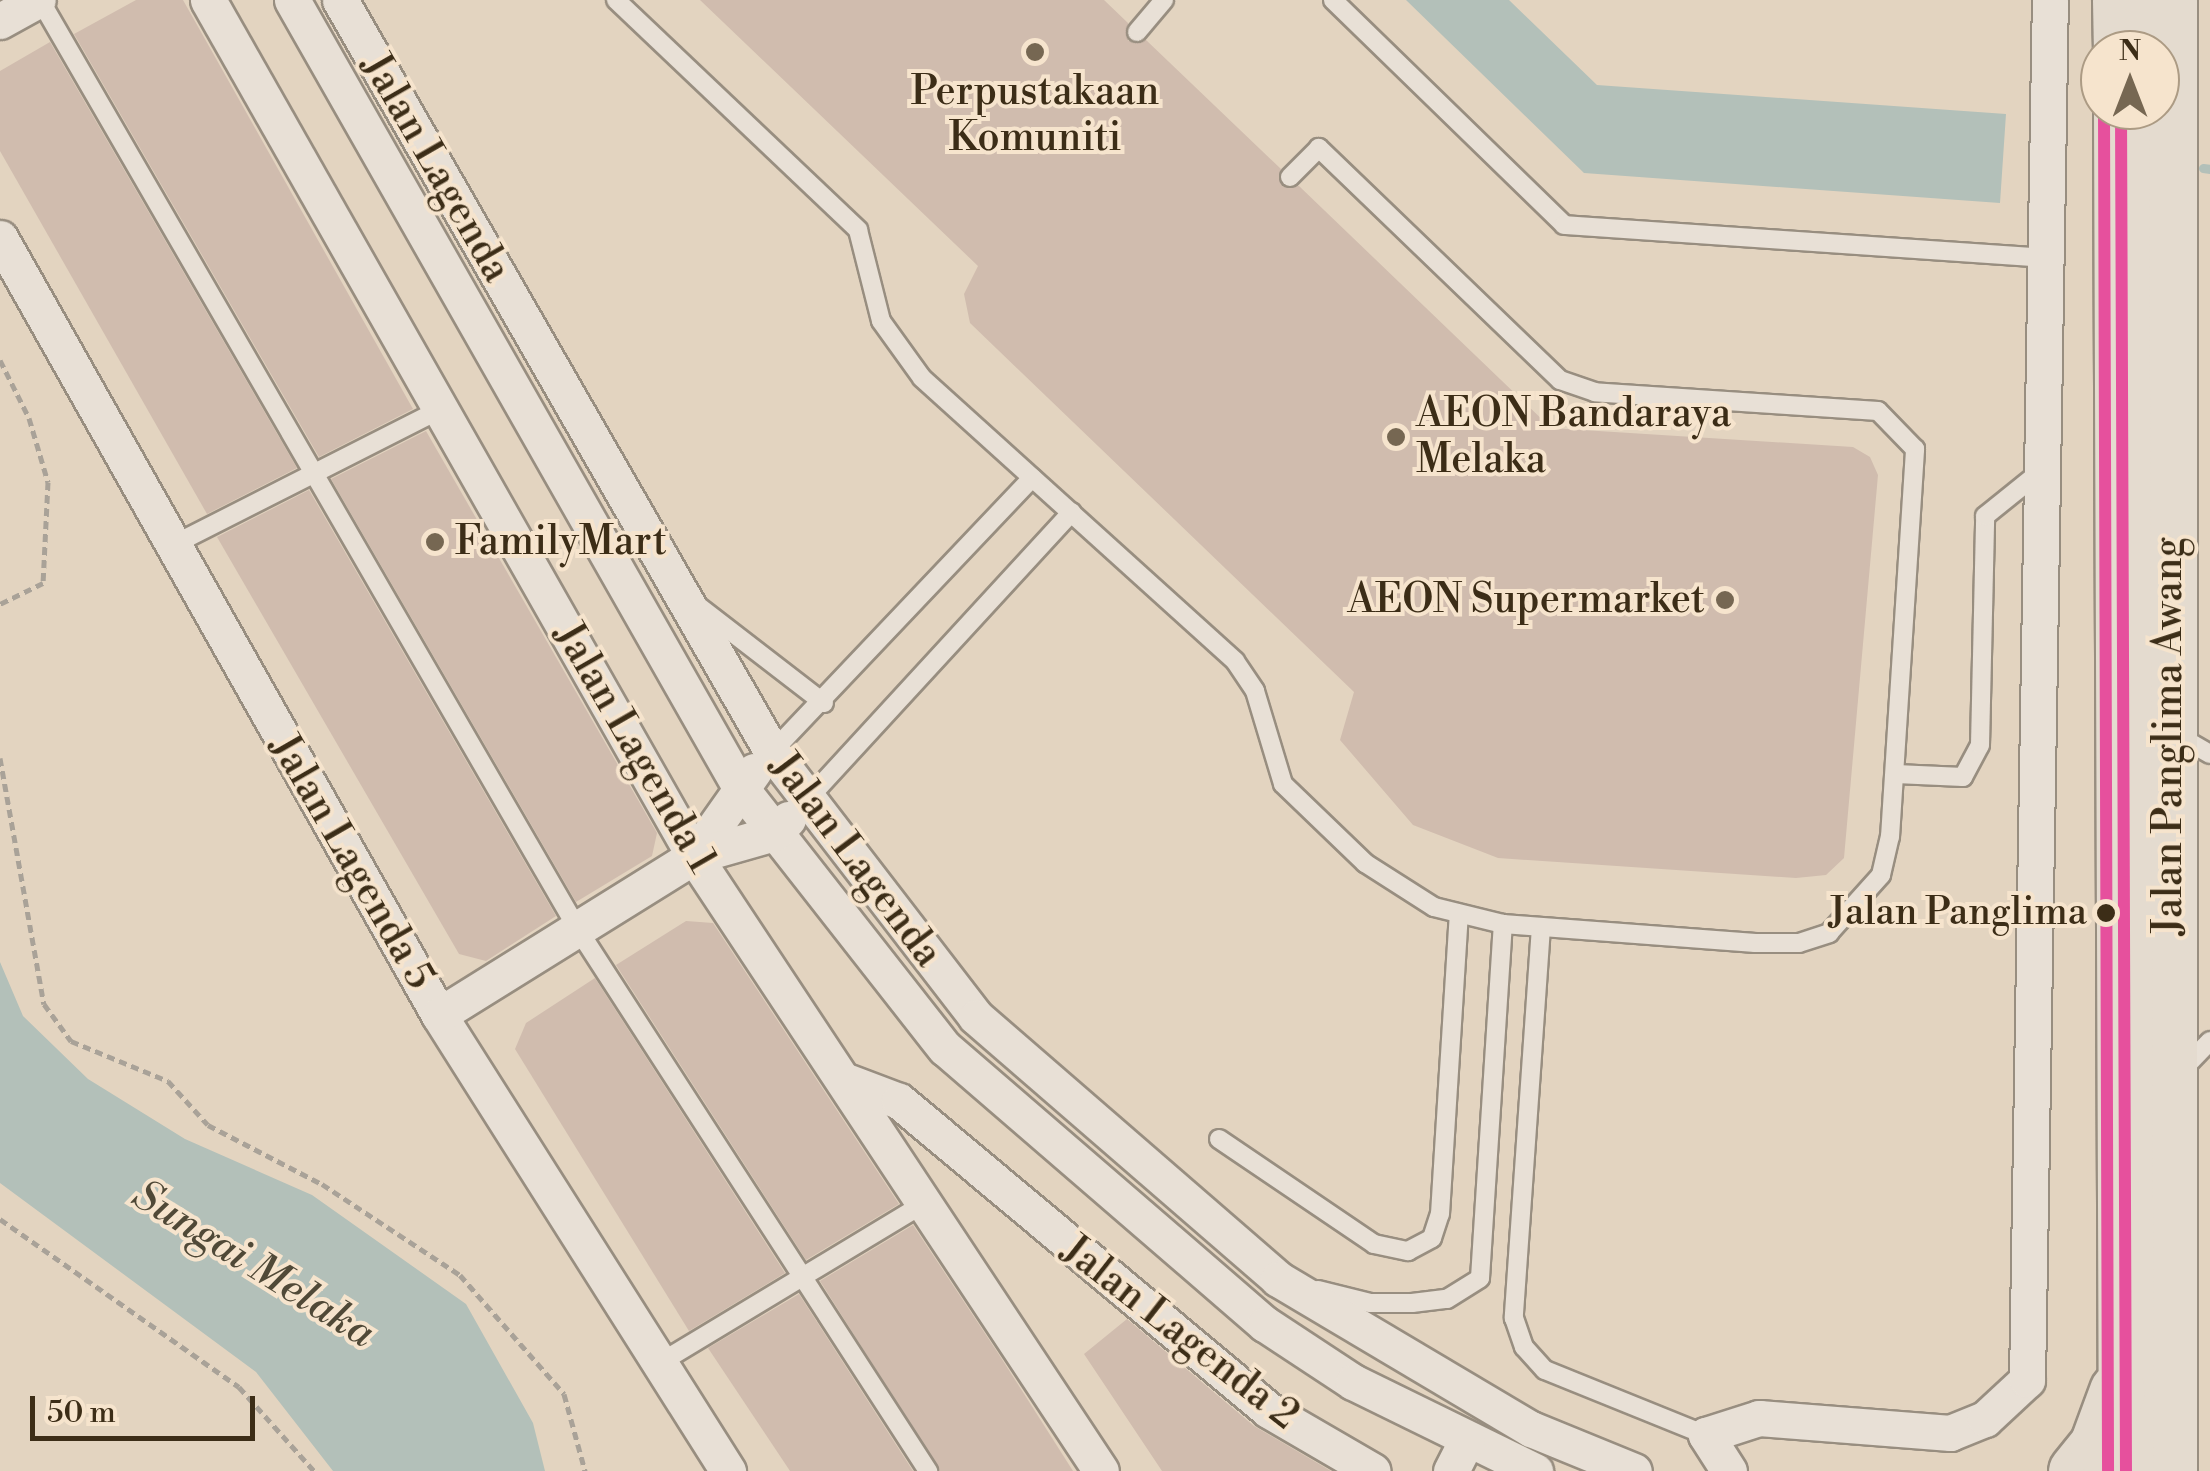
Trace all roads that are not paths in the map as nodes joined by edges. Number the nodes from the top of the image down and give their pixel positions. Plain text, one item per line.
1 (39, 0) edge
2 (208, 0) edge
3 (292, 0) edge
4 (340, 0) edge
5 (616, 0) edge
6 (1164, 0) edge
7 (1333, 0) edge
8 (2050, 0) edge
9 (2120, 0) edge
10 (2169, 0) edge
11 (0, 21) edge
12 (2120, 30) edge
13 (1137, 32) dead end
14 (2121, 130) edge
15 (1290, 178) dead end
16 (0, 238) edge
17 (2052, 258) junction
18 (440, 408) junction
19 (2047, 466) junction
20 (319, 472) junction
21 (1032, 478) junction
22 (1072, 512) junction
23 (173, 545) junction
24 (678, 591) junction
25 (824, 702) junction
26 (2189, 742) edge
27 (772, 752) junction
28 (1896, 774) junction
29 (740, 787) junction
30 (807, 800) junction
31 (775, 833) junction
32 (694, 856) junction
33 (1459, 916) junction
34 (1503, 924) junction
35 (1541, 927) junction
36 (577, 928) junction
37 (438, 1015) junction
38 (2210, 1041) edge
39 (850, 1082) junction
40 (2170, 1082) junction
41 (1219, 1140) dead end
42 (994, 1185) junction
43 (927, 1202) junction
44 (801, 1277) junction
45 (1278, 1279) junction
46 (658, 1364) junction
47 (2146, 1368) junction
48 (1469, 1395) junction
49 (1532, 1429) junction
50 (1706, 1435) junction
51 (1484, 1449) edge
52 (2210, 1460) edge
53 (728, 1471) edge
54 (928, 1471) edge
55 (1101, 1471) edge
56 (1373, 1471) edge
57 (1451, 1471) edge
58 (1535, 1471) edge
59 (1634, 1471) edge
60 (1729, 1471) edge
61 (2076, 1471) edge
62 (2126, 1471) edge
63 (2169, 1471) edge

1 - 11 street
1 - 20 lane
2 - 18 street, Jalan Lagenda 1
3 - 29 street, Jalan Lagenda
4 - 24 street, Jalan Lagenda
5 - 21 lane
6 - 13 lane
7 - 17 lane
8 - 17 street
9 - 12 main road
10 - 26 main road, Jalan Panglima Awang
14 - 47 main road, Jalan Panglima Awang
15 - 28 lane
16 - 23 street, Jalan Lagenda 5
17 - 19 street
18 - 20 lane
18 - 32 street, Jalan Lagenda 1
19 - 28 lane
19 - 50 street
20 - 23 lane
20 - 36 lane
21 - 22 lane
21 - 25 lane
22 - 30 lane
22 - 33 lane
23 - 37 street, Jalan Lagenda 5
24 - 25 lane
24 - 27 street, Jalan Lagenda
25 - 27 lane
26 - 40 main road, Jalan Panglima Awang
27 - 29 street
27 - 30 street, Jalan Lagenda
28 - 35 lane
29 - 31 street, Jalan Lagenda
29 - 32 street
30 - 31 street
30 - 45 street, Jalan Lagenda
31 - 32 street
31 - 51 street, Jalan Lagenda
32 - 36 street
32 - 39 street, Jalan Lagenda 1
33 - 34 lane
33 - 41 lane
34 - 35 lane
34 - 45 lane
35 - 50 lane
36 - 37 street
36 - 44 lane
37 - 46 street, Jalan Lagenda 5
38 - 40 lane
39 - 42 street, Jalan Lagenda 2
39 - 43 street, Jalan Lagenda 1
40 - 47 main road, Jalan Panglima Awang
42 - 43 street
42 - 56 street, Jalan Lagenda 2
43 - 44 lane
43 - 55 street, Jalan Lagenda 1
44 - 46 lane
44 - 54 lane
45 - 48 street, Jalan Lagenda
46 - 53 street, Jalan Lagenda 5
47 - 52 main road
47 - 61 main road
47 - 62 main road, Jalan Panglima Awang
47 - 63 main road, Jalan Panglima Awang
48 - 49 street, Jalan Lagenda
48 - 51 street
49 - 51 street
49 - 59 street, Jalan Lagenda
50 - 60 street
51 - 57 street
51 - 58 street, Jalan Lagenda

